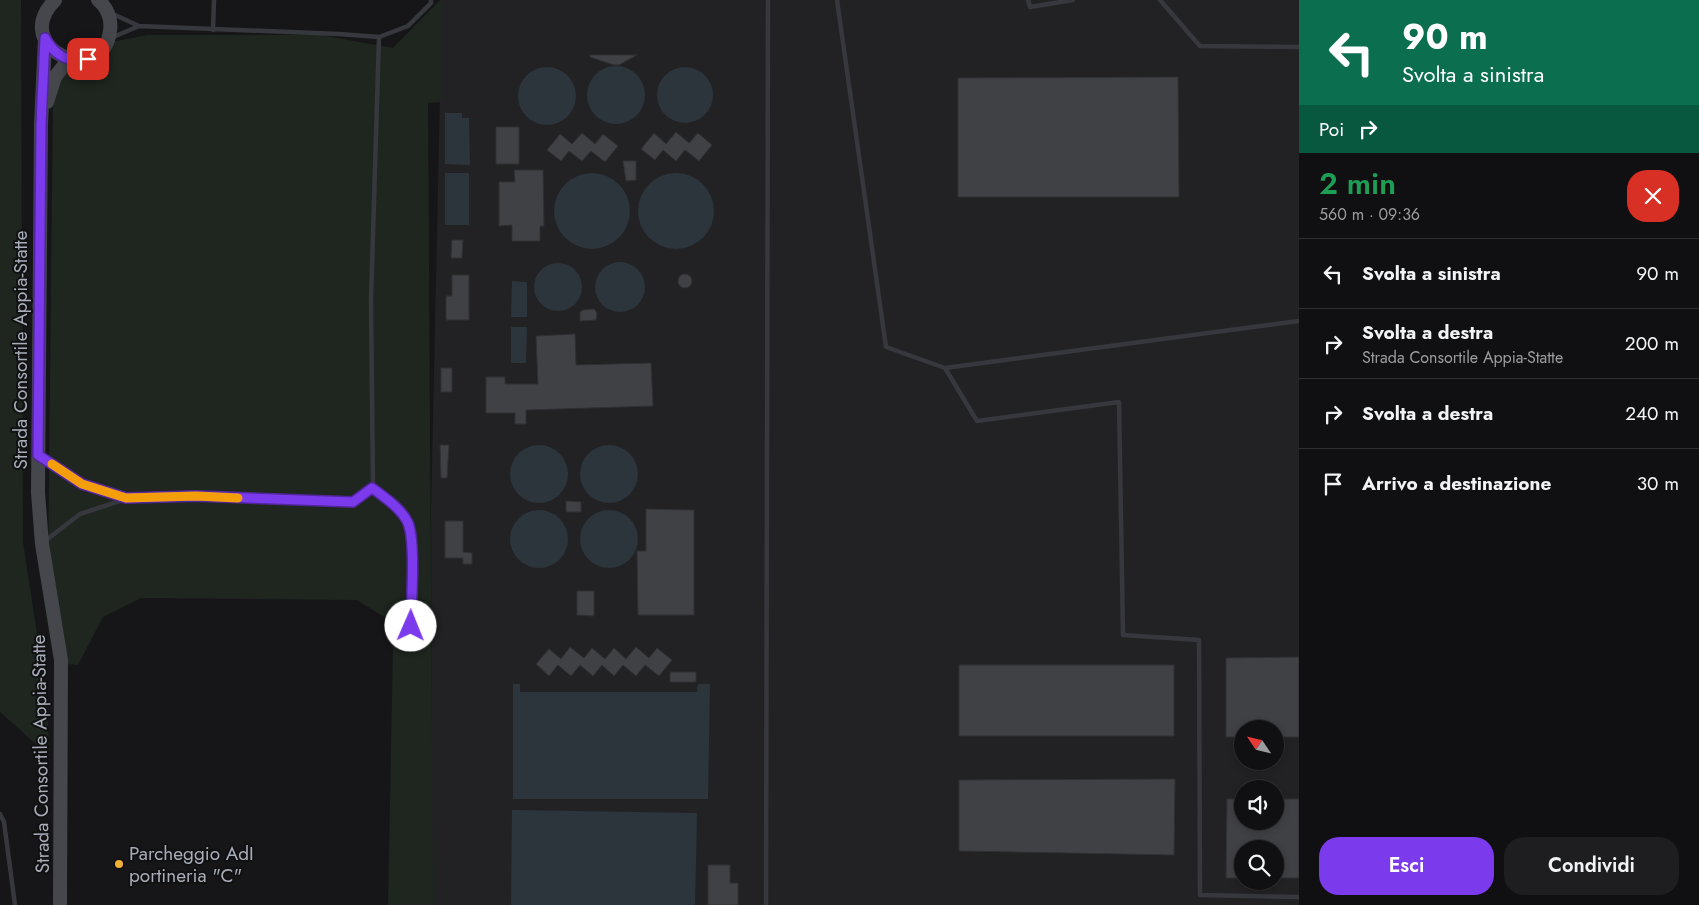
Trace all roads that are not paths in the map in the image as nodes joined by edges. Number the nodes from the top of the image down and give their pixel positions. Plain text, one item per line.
1 (55, 0) edge
2 (98, 0) edge
3 (214, 0) edge
4 (431, 0) edge
5 (768, 0) edge
6 (837, 0) edge
7 (1028, 0) edge
8 (1073, 0) edge
9 (1160, 0) edge
10 (45, 7) edge
11 (108, 12) junction
12 (139, 26) junction
13 (213, 30) junction
14 (379, 37) junction
15 (45, 38) junction
16 (109, 38) junction
17 (1299, 47) edge
18 (68, 60) junction
19 (41, 124) junction
20 (1299, 321) edge
21 (945, 368) junction
22 (38, 455) junction
23 (372, 488) junction
24 (126, 498) junction
25 (42, 544) junction
26 (411, 626) dead end
27 (0, 814) edge
28 (1299, 897) edge
29 (15, 905) edge
30 (60, 905) edge
31 (766, 905) edge

1 - 10 street
2 - 11 street
3 - 13 lane
4 - 14 lane
5 - 31 lane
6 - 21 lane
7 - 8 lane
9 - 17 lane
10 - 15 street, Strada Consortile Appia-Statte
11 - 12 lane
11 - 16 street
12 - 13 lane
12 - 16 lane
13 - 14 lane
14 - 23 lane
15 - 18 street
15 - 19 street, Strada Consortile Appia-Statte
16 - 18 street
18 - 19 street, Strada Consortile Appia-Statte
19 - 22 street, Strada Consortile Appia-Statte
20 - 21 lane
21 - 28 lane
22 - 24 lane
22 - 25 street, Strada Consortile Appia-Statte
23 - 24 lane
23 - 26 lane
24 - 25 lane
25 - 30 street, Strada Consortile Appia-Statte
27 - 29 lane

